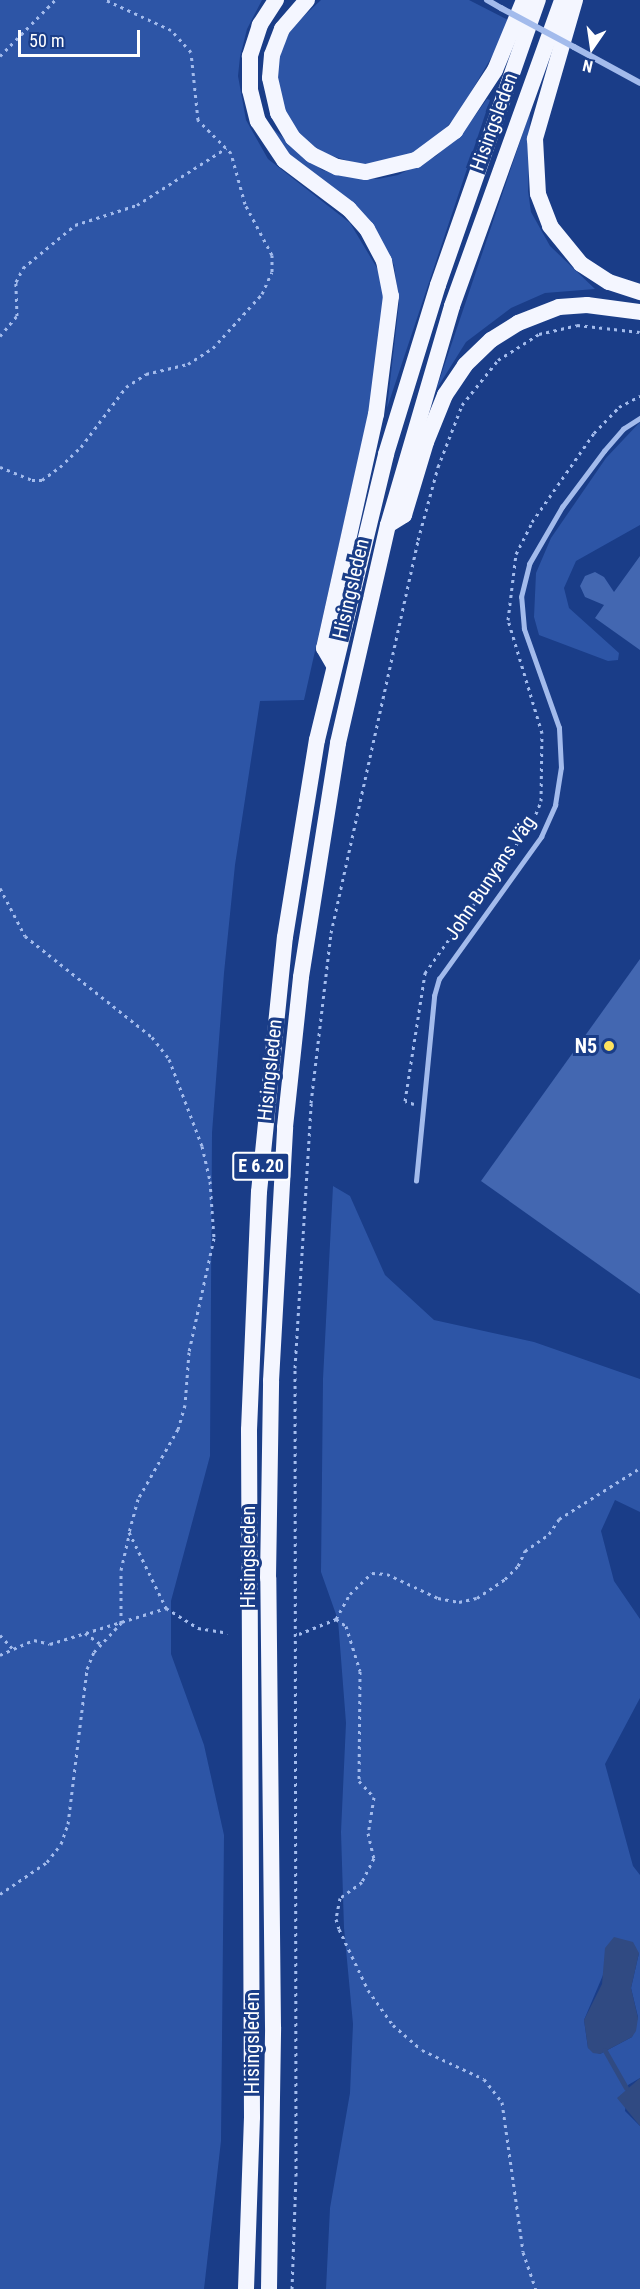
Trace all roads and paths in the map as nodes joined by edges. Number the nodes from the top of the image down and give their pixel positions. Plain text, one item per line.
1 (55, 0) edge
2 (106, 0) edge
3 (276, 0) edge
4 (307, 0) edge
5 (487, 0) edge
6 (524, 0) edge
7 (538, 0) edge
8 (562, 0) edge
9 (575, 0) edge
10 (0, 57) edge
11 (640, 83) edge
12 (226, 148) junction
13 (640, 292) edge
14 (640, 312) edge
15 (640, 332) edge
16 (0, 336) edge
17 (640, 396) edge
18 (640, 418) edge
19 (0, 467) edge
20 (388, 525) junction
21 (334, 665) junction
22 (0, 888) edge
23 (423, 1106) junction
24 (416, 1180) dead end
25 (640, 1468) edge
26 (129, 1532) junction
27 (166, 1608) junction
28 (336, 1619) junction
29 (122, 1623) junction
30 (85, 1633) junction
31 (228, 1633) dead end
32 (299, 1634) dead end
33 (0, 1635) edge
34 (101, 1644) junction
35 (12, 1648) junction
36 (0, 1655) edge
37 (0, 1894) edge
38 (246, 2289) edge
39 (269, 2289) edge
40 (292, 2289) edge
41 (536, 2289) edge

1 - 10 path
2 - 12 path
3 - 21 highway
4 - 6 highway
5 - 11 street, bridge
7 - 21 highway, Hisingsleden / E 6.20
8 - 20 highway, Hisingsleden / E 6.20
9 - 13 highway
12 - 16 path
12 - 19 path
14 - 20 highway
15 - 40 path
17 - 23 path
18 - 23 lane, John Bunyans Väg
20 - 39 highway, Hisingsleden / E 6.20
21 - 38 highway, Hisingsleden / E 6.20
22 - 26 path
23 - 24 lane, John Bunyans Väg
25 - 28 path
26 - 27 path
26 - 29 path
27 - 29 path
27 - 31 path
28 - 32 path
28 - 41 path
29 - 30 path
29 - 34 path
30 - 34 path
30 - 35 path
33 - 35 path
34 - 37 path
35 - 36 path

